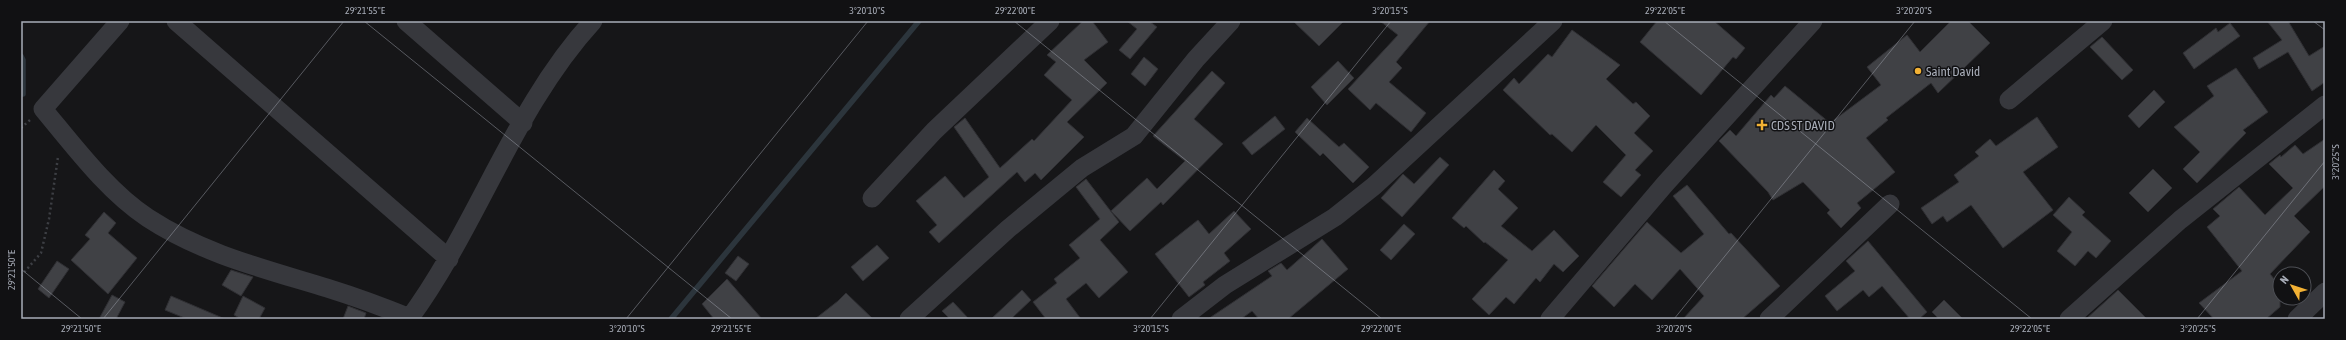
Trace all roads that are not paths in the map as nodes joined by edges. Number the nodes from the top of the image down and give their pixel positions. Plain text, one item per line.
1 (120, 21) edge
2 (176, 21) edge
3 (406, 21) edge
4 (593, 21) edge
5 (1050, 21) edge
6 (1230, 21) edge
7 (1553, 21) edge
8 (1813, 21) edge
9 (2103, 21) edge
10 (2009, 100) dead end
11 (2325, 105) edge
12 (523, 123) junction
13 (872, 198) dead end
14 (1890, 204) dead end
15 (449, 259) junction
16 (2325, 292) edge
17 (410, 318) edge
18 (910, 319) edge
19 (1181, 319) edge
20 (1550, 319) edge
21 (1769, 319) edge
22 (2069, 319) edge
23 (2297, 319) edge

1 - 17 street
2 - 15 street
3 - 12 street
4 - 12 street
5 - 13 street
6 - 18 street
7 - 19 street
8 - 20 street
9 - 10 street
11 - 22 street
12 - 15 street
14 - 21 street
15 - 17 street
16 - 23 street

